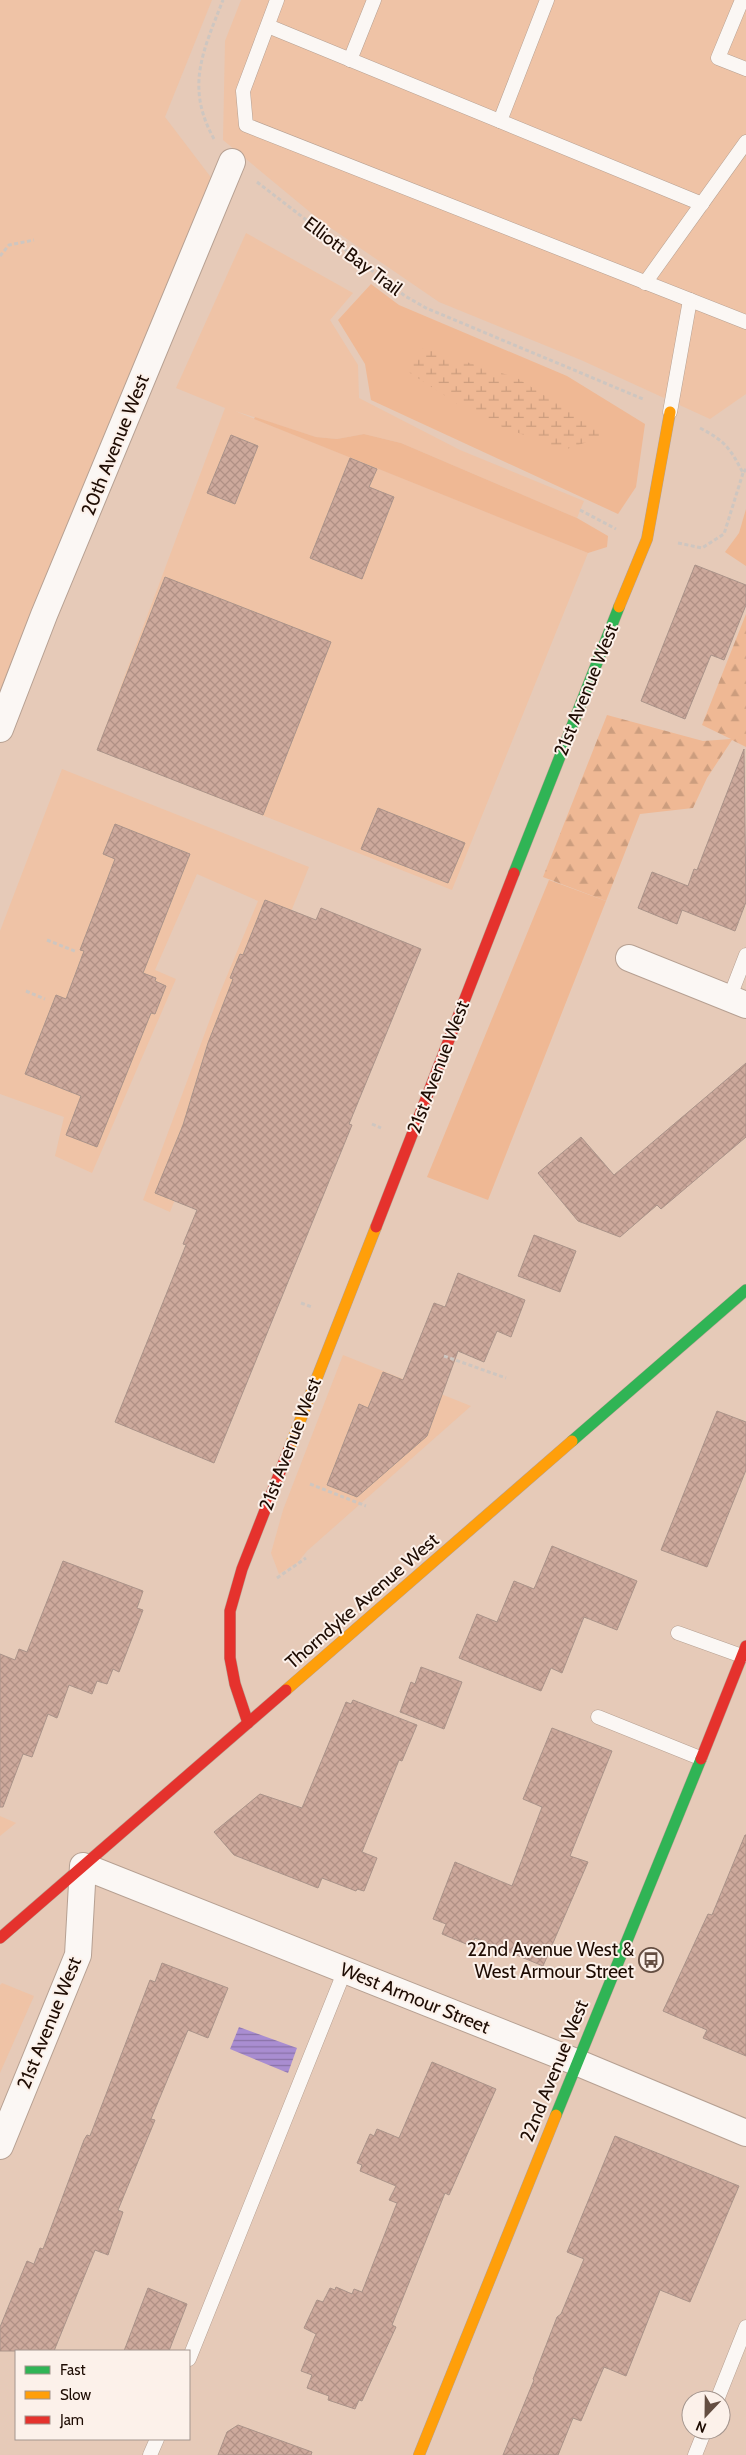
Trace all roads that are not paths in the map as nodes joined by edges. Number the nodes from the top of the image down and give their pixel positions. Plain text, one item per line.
1 (278, 0) edge
2 (374, 0) edge
3 (546, 0) edge
4 (742, 0) edge
5 (268, 26) junction
6 (350, 60) junction
7 (746, 69) edge
8 (500, 121) junction
9 (746, 142) edge
10 (232, 162) road end
11 (702, 204) junction
12 (645, 283) junction
13 (690, 300) junction
14 (746, 322) edge
15 (670, 412) joint
16 (0, 729) edge
17 (746, 955) edge
18 (629, 958) dead end
19 (738, 1002) edge
20 (746, 1290) edge
21 (678, 1633) dead end
22 (744, 1651) edge
23 (598, 1717) dead end
24 (248, 1723) junction
25 (700, 1758) junction
26 (83, 1866) junction
27 (0, 1938) edge
28 (345, 1970) junction
29 (576, 2062) junction
30 (746, 2133) edge
31 (0, 2146) edge
32 (746, 2326) edge
33 (190, 2357) edge
34 (720, 2390) edge
35 (157, 2440) edge
36 (700, 2440) edge
37 (150, 2455) edge
38 (419, 2455) edge
39 (694, 2455) edge

1 - 5 lane
2 - 6 lane
3 - 8 lane
4 - 7 lane
5 - 6 lane
5 - 12 lane
6 - 8 lane
8 - 11 lane
9 - 11 lane
10 - 16 street, 20th Avenue West
11 - 12 lane
12 - 13 lane
13 - 14 lane
13 - 15 lane
15 - 24 street, 21st Avenue West
17 - 19 lane
18 - 19 street
20 - 24 street, Thorndyke Avenue West
21 - 22 lane
22 - 25 street, 22nd Avenue West
23 - 25 lane
24 - 26 street, Thorndyke Avenue West
25 - 29 street, 22nd Avenue West
26 - 27 street, Thorndyke Avenue West
26 - 28 street, West Armour Street
26 - 31 street, 21st Avenue West
28 - 29 street, West Armour Street
28 - 33 lane
29 - 30 street, West Armour Street
29 - 38 street, 22nd Avenue West
32 - 34 lane
35 - 37 lane
36 - 39 lane

